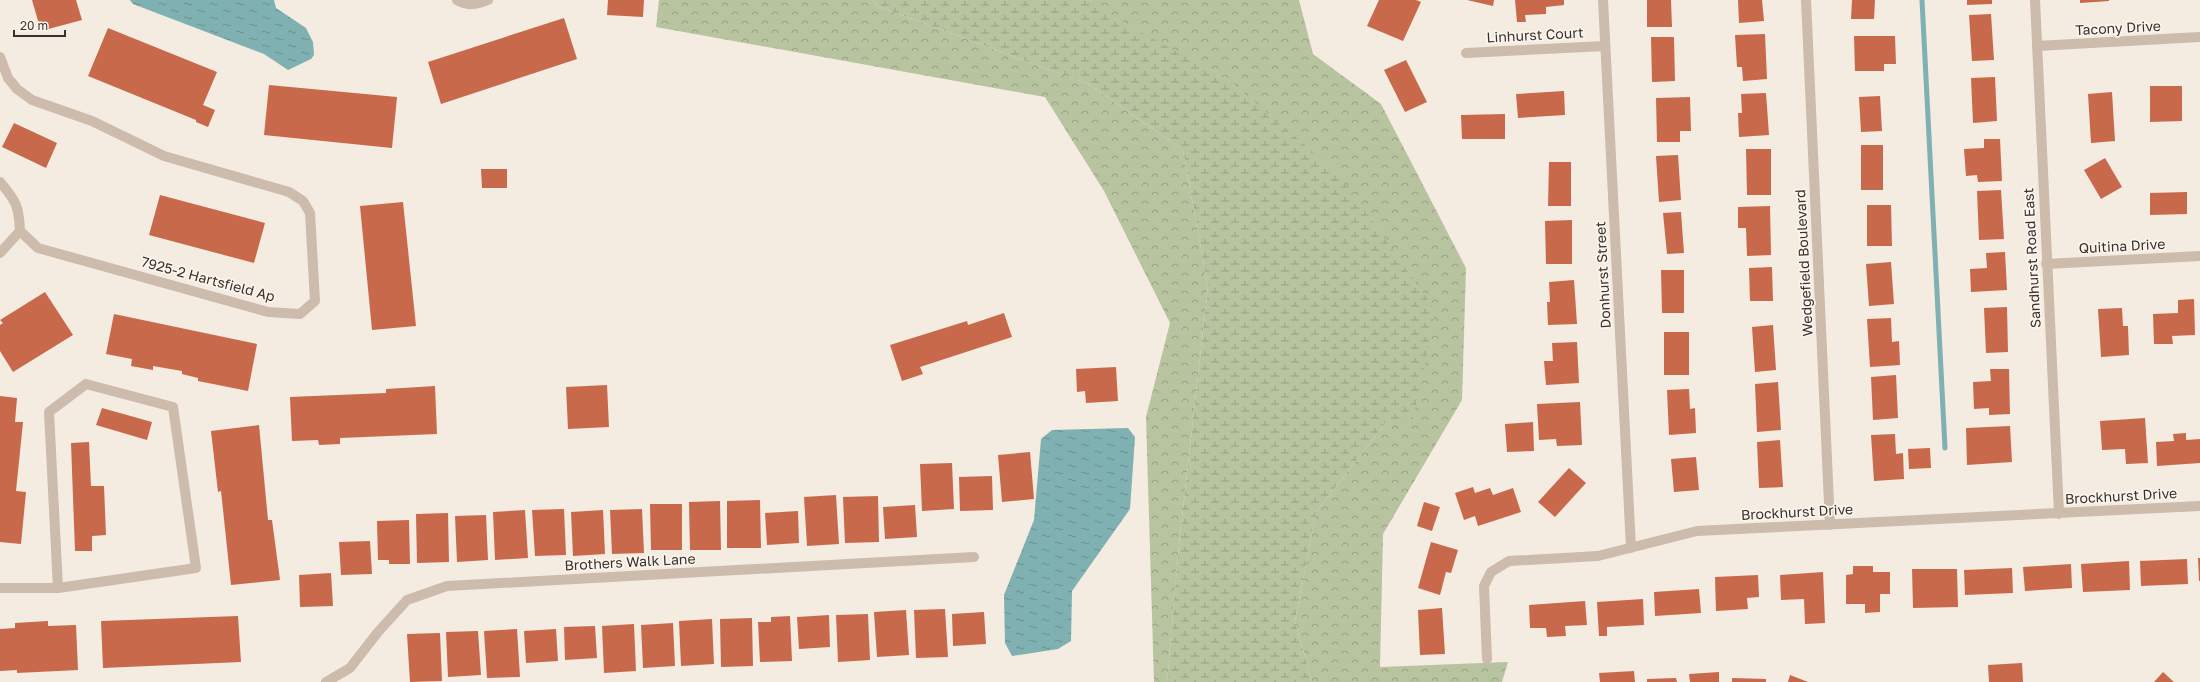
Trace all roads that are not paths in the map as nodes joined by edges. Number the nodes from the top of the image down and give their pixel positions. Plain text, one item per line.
1 (457, 0) edge
2 (488, 0) edge
3 (1603, 0) edge
4 (1806, 0) edge
5 (2035, 0) edge
6 (2200, 37) edge
7 (1605, 46) junction
8 (2037, 46) junction
9 (1466, 52) dead end
10 (0, 57) edge
11 (0, 182) edge
12 (20, 231) junction
13 (0, 253) edge
14 (2200, 256) edge
15 (2046, 264) junction
16 (2200, 506) edge
17 (2059, 514) junction
18 (1830, 525) junction
19 (1631, 548) junction
20 (974, 557) dead end
21 (0, 588) edge
22 (58, 588) junction
23 (1487, 659) dead end
24 (326, 682) edge

1 - 2 street
3 - 7 street, Donhurst Street
4 - 18 street, Wedgefield Boulevard
5 - 8 street, Sandhurst Road East
6 - 8 street, Tacony Drive
7 - 9 street, Linhurst Court
7 - 19 street, Donhurst Street
8 - 15 street, Sandhurst Road East
10 - 12 street, 7925-2 Hartsfield Ap
11 - 12 street
12 - 13 street
14 - 15 street, Quitina Drive
15 - 17 street, Sandhurst Road East
16 - 17 street, Brockhurst Drive
17 - 18 street, Brockhurst Drive
18 - 19 street, Brockhurst Drive
19 - 23 street, Brockhurst Drive
20 - 24 street, Brothers Walk Lane
21 - 22 street
22 - 22 street

